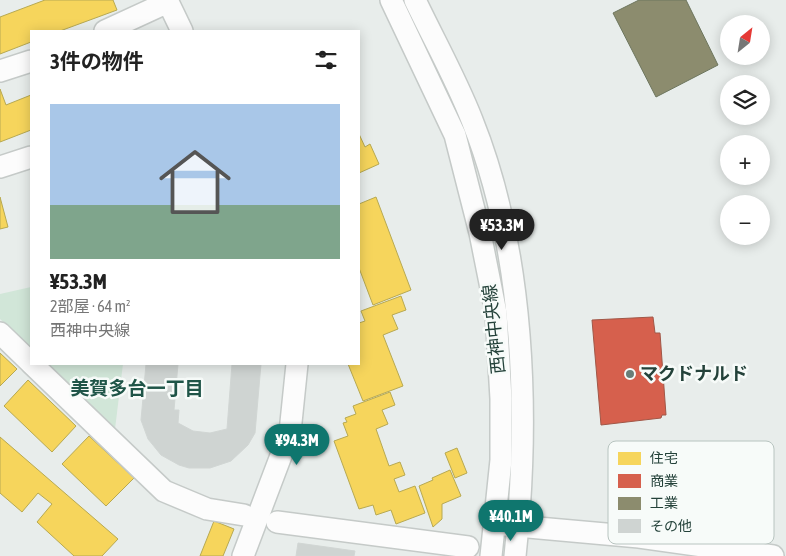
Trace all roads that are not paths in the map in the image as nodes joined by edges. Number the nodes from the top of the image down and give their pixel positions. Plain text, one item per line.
1 (391, 0) edge
2 (416, 0) edge
3 (107, 30) edge
4 (182, 30) edge
5 (30, 61) edge
6 (0, 71) edge
7 (30, 157) edge
8 (0, 167) edge
9 (0, 332) edge
10 (30, 361) edge
11 (34, 365) edge
12 (297, 365) edge
13 (244, 515) dead end
14 (277, 522) dead end
15 (495, 524) junction
16 (518, 526) junction
17 (608, 534) edge
18 (688, 544) edge
19 (468, 547) dead end
20 (243, 556) edge
21 (491, 556) edge
22 (515, 556) edge
23 (773, 556) edge

1 - 15 street, 西神中央線
2 - 16 street, 西神中央線
3 - 4 street
5 - 6 street
7 - 8 street
9 - 10 street
11 - 13 street
12 - 20 street
14 - 19 street
15 - 16 street
15 - 21 street, 西神中央線
16 - 17 street
16 - 22 street, 西神中央線
18 - 23 street

